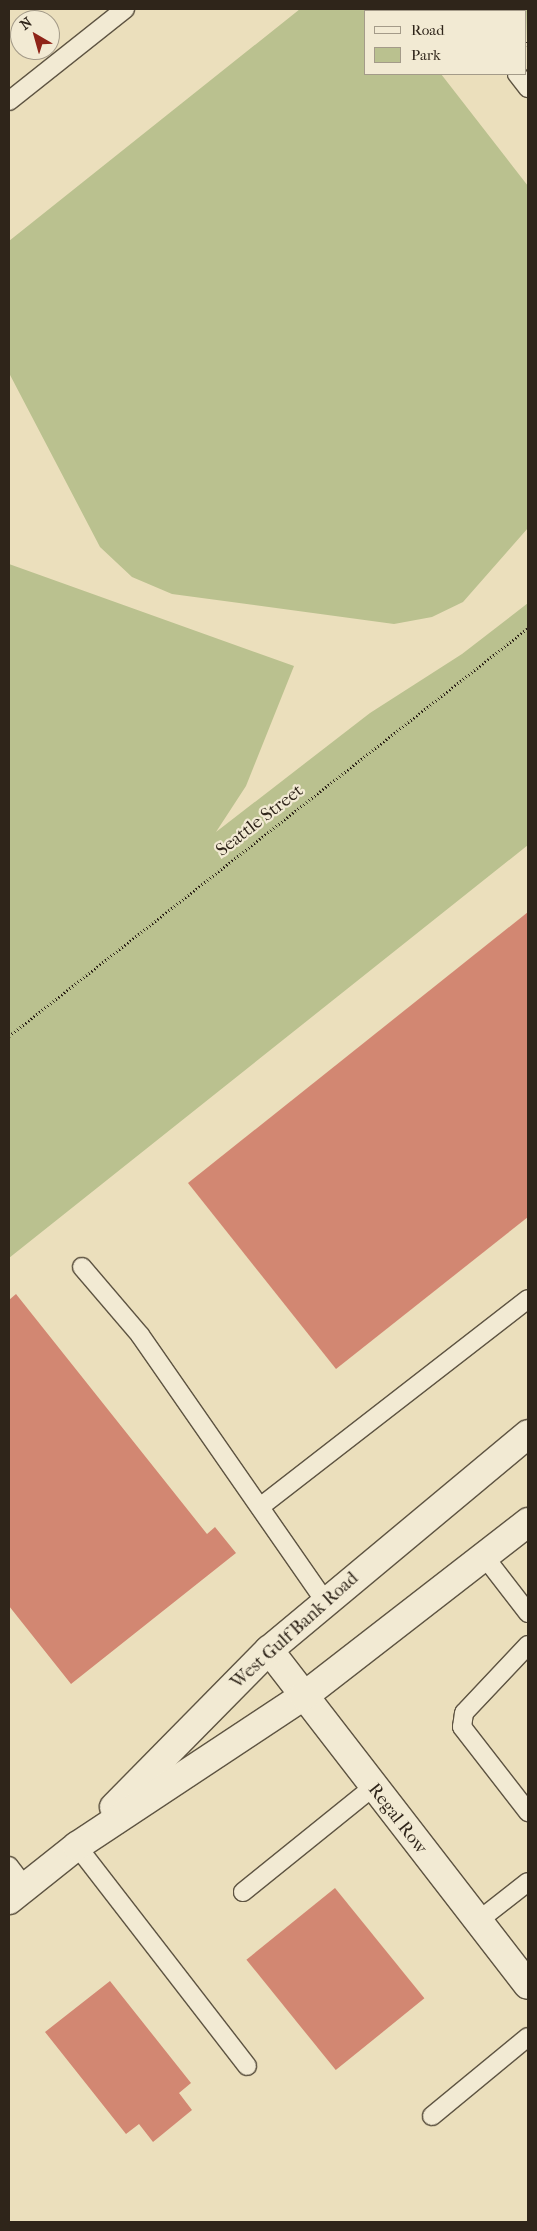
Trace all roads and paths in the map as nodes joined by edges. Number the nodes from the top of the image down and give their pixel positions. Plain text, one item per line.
1 (125, 9) edge
2 (518, 75) edge
3 (528, 88) edge
4 (9, 101) edge
5 (528, 628) edge
6 (9, 1036) edge
7 (82, 1267) dead end
8 (528, 1299) edge
9 (528, 1434) edge
10 (260, 1507) junction
11 (528, 1522) edge
12 (484, 1556) junction
13 (325, 1601) junction
14 (528, 1613) edge
15 (528, 1645) edge
16 (269, 1650) junction
17 (304, 1696) junction
18 (372, 1788) junction
19 (528, 1812) edge
20 (77, 1846) junction
21 (9, 1866) edge
22 (528, 1882) edge
23 (243, 1892) dead end
24 (17, 1893) edge
25 (478, 1921) junction
26 (528, 1985) edge
27 (528, 2037) edge
28 (247, 2066) dead end
29 (432, 2116) dead end

1 - 4 lane
2 - 3 lane
5 - 6 path, Seattle Street
7 - 10 lane
8 - 10 lane
9 - 13 street, West Gulf Bank Road
10 - 13 lane
11 - 12 street, West Gulf Bank Road
12 - 14 lane
12 - 17 street, West Gulf Bank Road
13 - 16 street, West Gulf Bank Road
15 - 19 lane
16 - 17 street, Regal Row
16 - 20 street, West Gulf Bank Road
17 - 18 street, Regal Row
17 - 20 street, West Gulf Bank Road
18 - 23 lane
18 - 25 street, Regal Row
20 - 24 street, West Gulf Bank Road
20 - 28 lane
21 - 24 lane
22 - 25 lane
25 - 26 street, Regal Row
27 - 29 lane

